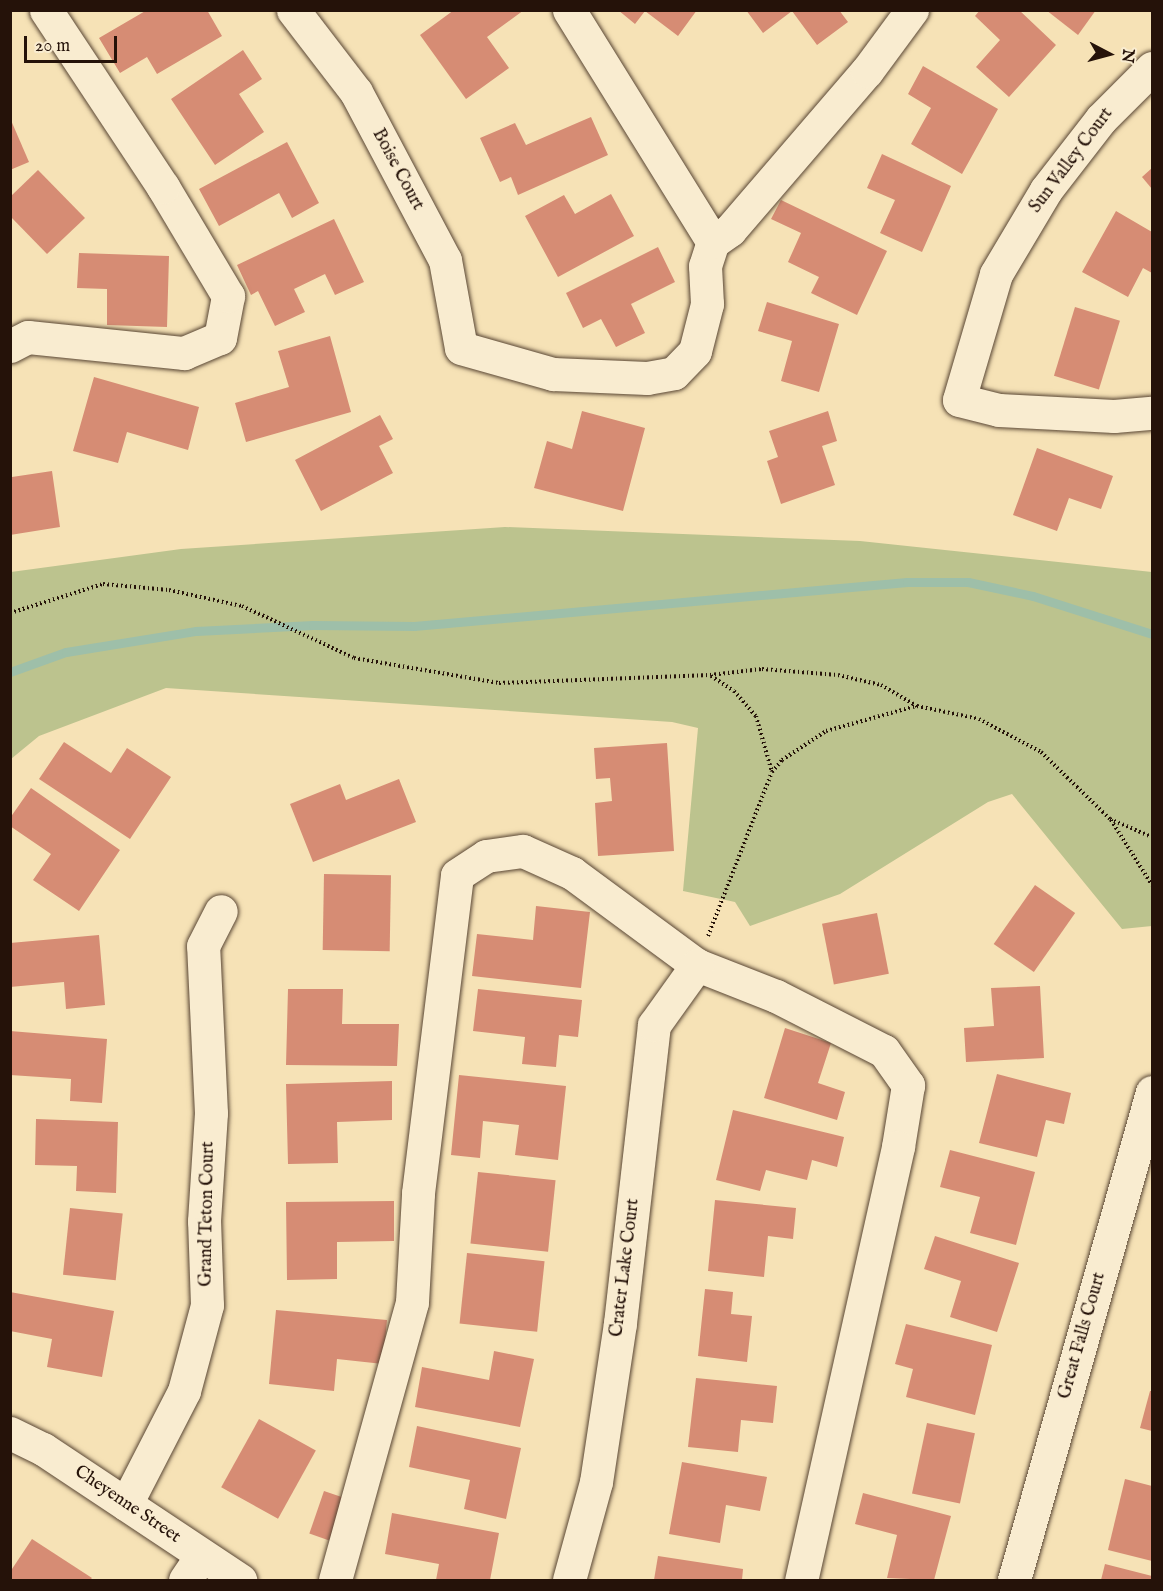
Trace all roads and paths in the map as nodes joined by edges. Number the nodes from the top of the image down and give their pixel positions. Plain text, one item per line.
1 (46, 10) edge
2 (293, 10) edge
3 (569, 10) edge
4 (912, 10) edge
5 (1152, 68) edge
6 (713, 242) junction
7 (10, 346) edge
8 (1152, 413) edge
9 (10, 613) edge
10 (710, 675) junction
11 (917, 706) junction
12 (772, 772) junction
13 (1110, 819) junction
14 (1152, 837) edge
15 (1152, 885) edge
16 (221, 911) dead end
17 (697, 965) junction
18 (1152, 1092) edge
19 (10, 1432) edge
20 (126, 1504) junction
21 (194, 1568) edge
22 (240, 1581) edge
23 (335, 1581) edge
24 (569, 1581) edge
25 (801, 1581) edge
26 (1014, 1581) edge

1 - 7 street
2 - 6 street, Boise Court
3 - 6 street
4 - 6 street
5 - 8 street, Sun Valley Court
9 - 10 path
10 - 11 path
10 - 12 path
11 - 12 path
11 - 13 path
12 - 17 path
13 - 14 path
13 - 15 path
16 - 20 street, Grand Teton Court
17 - 23 street
17 - 24 street, Crater Lake Court
17 - 25 street
18 - 26 street, Great Falls Court
19 - 20 street, Cheyenne Street
20 - 21 street, Cheyenne Street
21 - 22 street, Cheyenne Street

